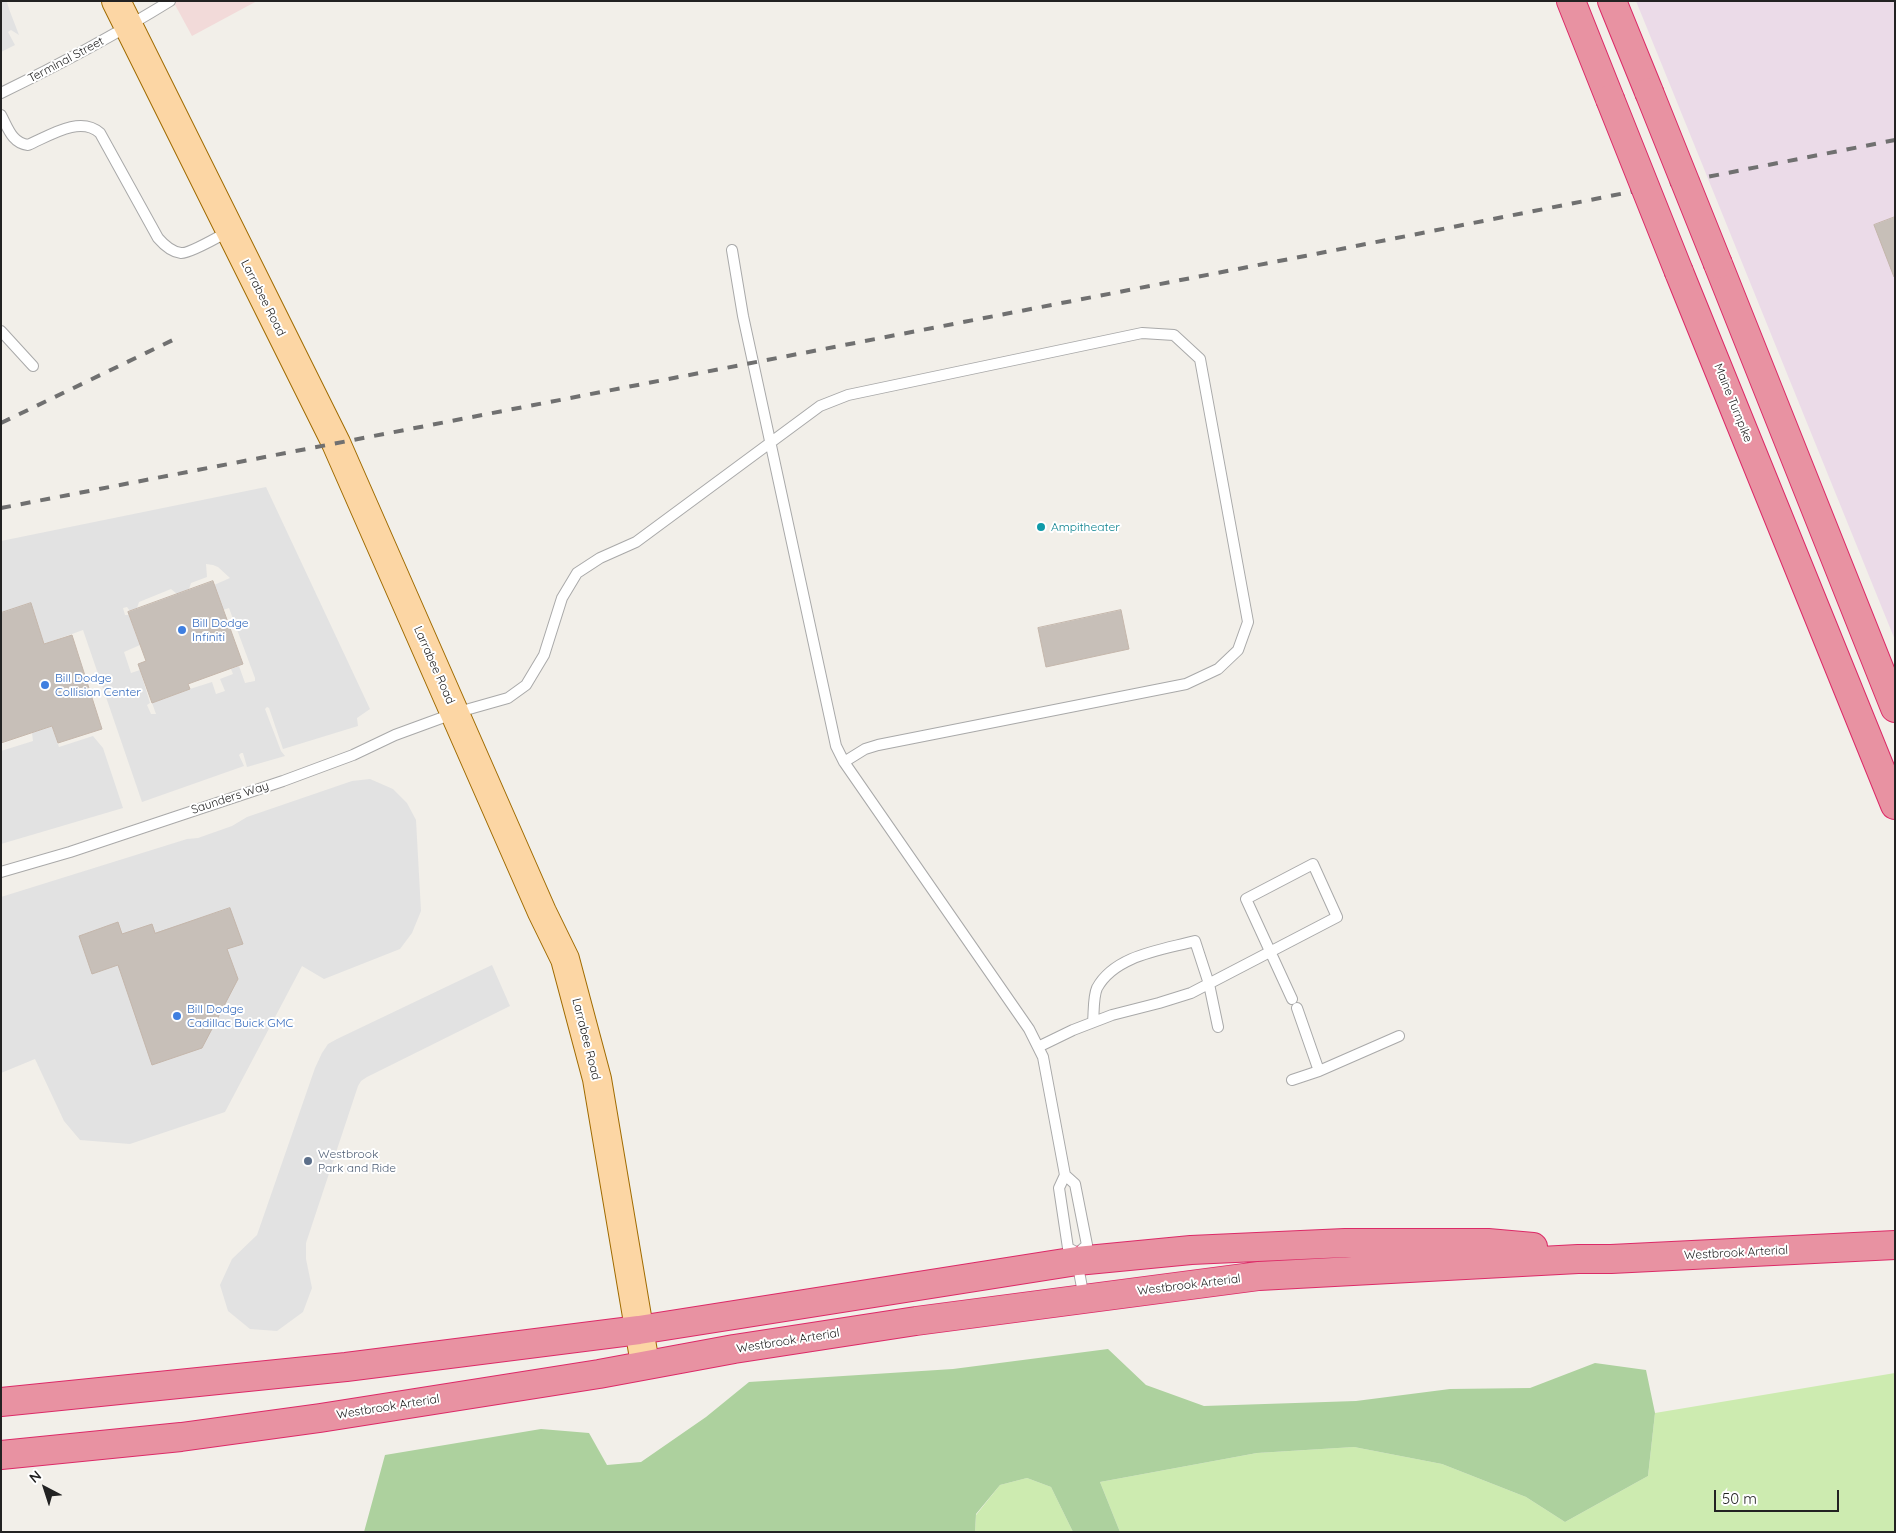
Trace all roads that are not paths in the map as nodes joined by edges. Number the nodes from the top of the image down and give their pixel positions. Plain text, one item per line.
1 (116, 1) edge
2 (170, 1) edge
3 (1571, 1) edge
4 (1612, 1) edge
5 (129, 26) junction
6 (1, 93) edge
7 (1, 115) edge
8 (230, 231) junction
9 (732, 250) dead end
10 (1, 330) edge
11 (33, 366) dead end
12 (769, 443) junction
13 (1895, 708) edge
14 (455, 713) junction
15 (844, 762) junction
16 (1895, 805) edge
17 (1, 872) edge
18 (1271, 952) junction
19 (1209, 984) junction
20 (1093, 1022) junction
21 (1218, 1027) dead end
22 (1399, 1036) dead end
23 (1038, 1047) junction
24 (1319, 1071) junction
25 (1292, 1080) dead end
26 (1065, 1175) junction
27 (1895, 1245) edge
28 (1078, 1257) junction
29 (1578, 1259) junction
30 (1084, 1298) junction
31 (639, 1330) junction
32 (645, 1364) junction
33 (1, 1402) edge
34 (1, 1455) edge

1 - 5 main road, Larrabee Road
2 - 5 lane, Terminal Street
3 - 16 highway, Maine Turnpike, bridge
4 - 13 highway, bridge
5 - 6 lane, Terminal Street
5 - 8 main road, Larrabee Road
7 - 8 lane
8 - 14 main road, Larrabee Road
9 - 12 lane
10 - 11 lane
12 - 14 lane, Saunders Way
12 - 15 lane
12 - 15 lane, Saunders Way
14 - 17 lane, Saunders Way
14 - 31 main road, Larrabee Road
15 - 23 lane
18 - 18 lane
18 - 19 lane
18 - 24 lane
19 - 20 lane
19 - 20 lane
19 - 21 lane
20 - 23 lane
22 - 24 lane
23 - 26 lane
24 - 25 lane
26 - 28 lane
26 - 28 lane
27 - 29 highway, Westbrook Arterial
28 - 29 highway, Westbrook Arterial
28 - 30 lane
28 - 31 highway, Westbrook Arterial
29 - 30 highway, Westbrook Arterial
30 - 32 highway, Westbrook Arterial
31 - 32 main road, Larrabee Road
31 - 33 highway, Westbrook Arterial
32 - 34 highway, Westbrook Arterial

